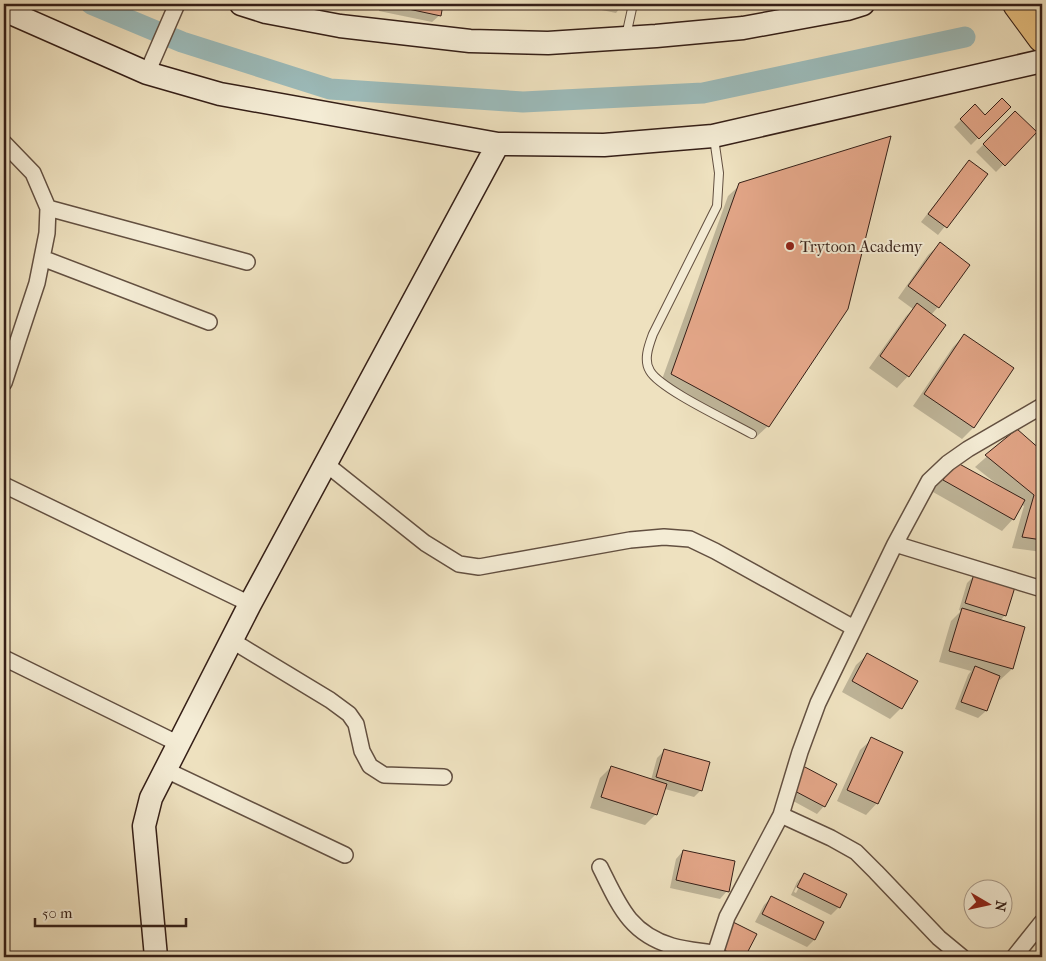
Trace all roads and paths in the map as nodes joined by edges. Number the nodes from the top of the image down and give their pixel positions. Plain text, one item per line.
1 (177, 4) edge
2 (242, 4) edge
3 (633, 4) edge
4 (863, 4) edge
5 (1016, 4) edge
6 (4, 10) edge
7 (626, 38) junction
8 (1042, 38) edge
9 (1042, 61) edge
10 (147, 73) junction
11 (713, 136) junction
12 (4, 143) edge
13 (498, 144) junction
14 (48, 208) junction
15 (42, 258) junction
16 (247, 262) dead end
17 (209, 322) dead end
18 (4, 383) edge
19 (1042, 406) edge
20 (752, 434) dead end
21 (326, 464) junction
22 (4, 485) edge
23 (895, 544) junction
24 (1042, 589) edge
25 (250, 604) junction
26 (854, 628) junction
27 (231, 640) junction
28 (4, 658) edge
29 (179, 744) junction
30 (166, 770) junction
31 (444, 777) dead end
32 (781, 815) junction
33 (345, 855) dead end
34 (600, 867) dead end
35 (1042, 922) edge
36 (714, 955) edge
37 (156, 957) edge
38 (962, 957) edge
39 (1014, 957) edge

1 - 10 street
2 - 7 street
3 - 7 lane
4 - 7 street
5 - 8 highway
6 - 10 street
9 - 11 street
10 - 13 street
11 - 13 street
11 - 20 lane
12 - 14 street
13 - 21 street
14 - 15 street
14 - 16 street
15 - 17 street
15 - 18 street
19 - 23 street
21 - 25 street
21 - 26 street
22 - 25 street
23 - 24 street
23 - 26 street
25 - 27 street
26 - 32 street
27 - 29 street
27 - 31 street
28 - 29 street
29 - 30 street
30 - 33 street
30 - 37 street
32 - 36 street
32 - 38 street
34 - 36 street
35 - 39 street

